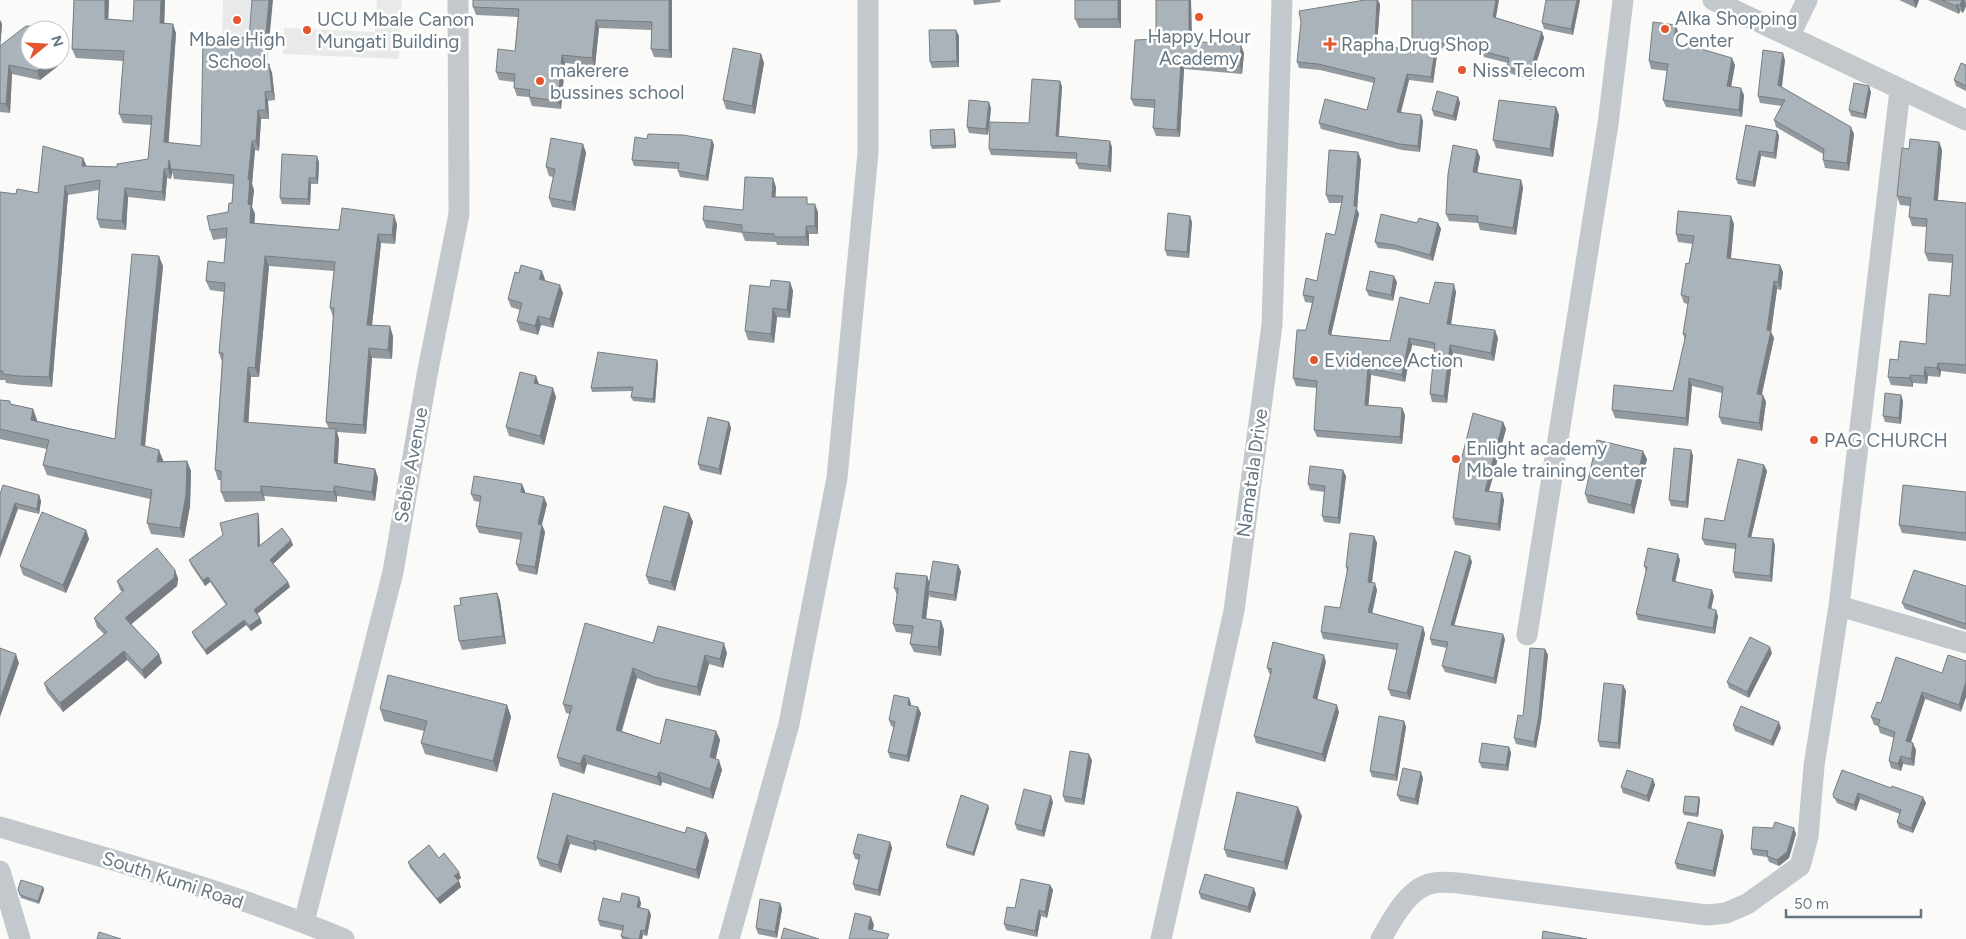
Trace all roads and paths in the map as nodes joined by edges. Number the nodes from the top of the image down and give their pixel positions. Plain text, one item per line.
1 (458, 0) edge
2 (868, 0) edge
3 (1282, 0) edge
4 (1623, 0) edge
5 (1713, 0) edge
6 (1807, 0) edge
7 (1790, 35) junction
8 (1900, 90) junction
9 (1966, 120) edge
10 (1839, 606) junction
11 (1527, 635) dead end
12 (1966, 643) edge
13 (0, 827) edge
14 (0, 871) edge
15 (304, 922) junction
16 (20, 939) edge
17 (344, 939) edge
18 (729, 939) edge
19 (1161, 939) edge
20 (1381, 939) edge

1 - 15 street, Sebie Avenue
2 - 18 street
3 - 19 street, Namatala Drive
4 - 11 street
5 - 7 street
6 - 7 street
7 - 8 street
8 - 9 street
8 - 10 street
10 - 12 street
10 - 20 street
13 - 15 street, South Kumi Road
14 - 16 street
15 - 17 street, South Kumi Road

